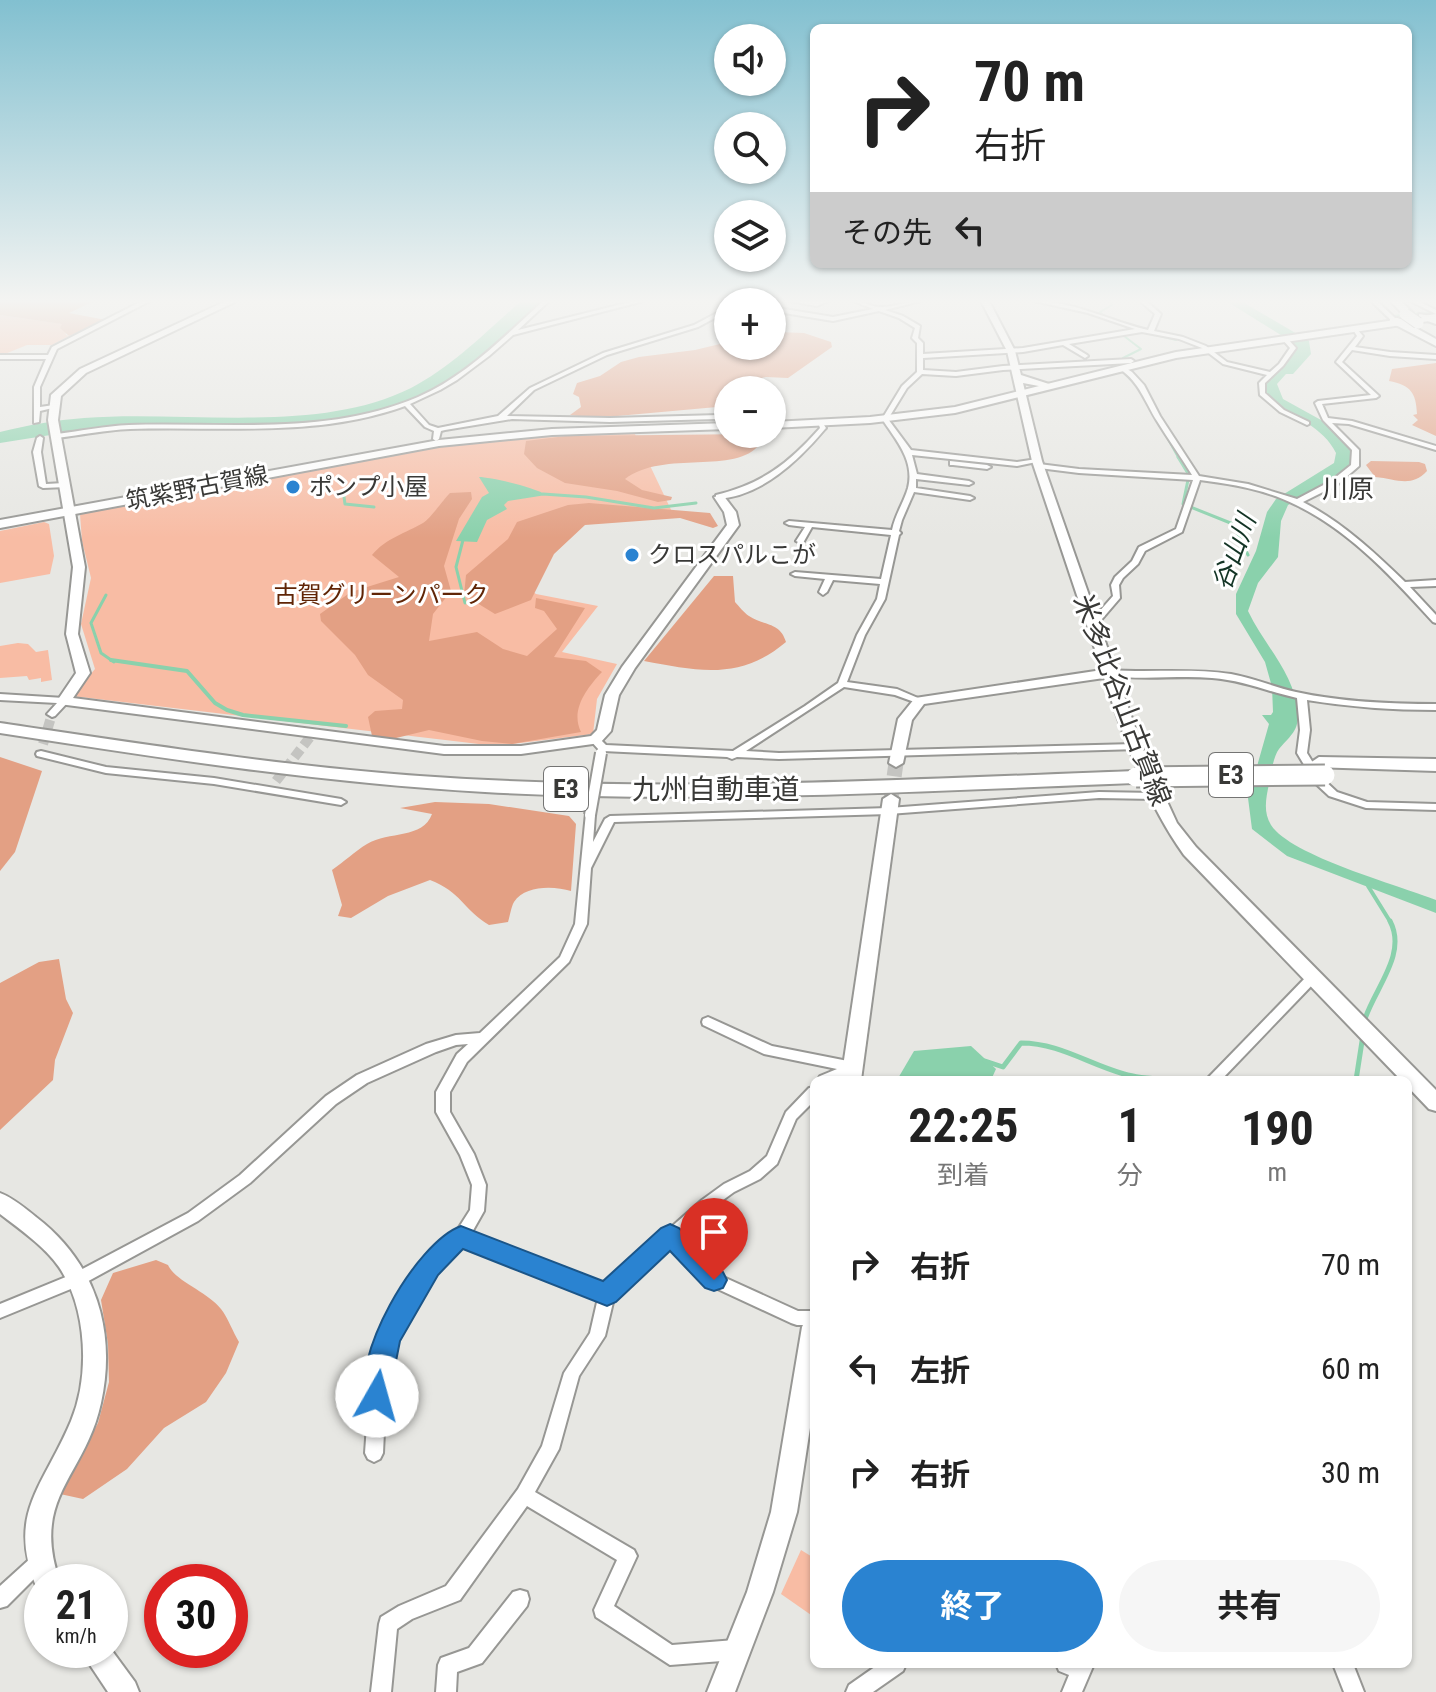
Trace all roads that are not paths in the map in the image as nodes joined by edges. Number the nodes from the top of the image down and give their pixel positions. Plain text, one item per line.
1 (40, 380) edge
2 (73, 380) edge
3 (452, 380) edge
4 (551, 380) edge
5 (912, 380) edge
6 (1019, 380) edge
7 (1028, 380) edge
8 (1061, 380) edge
9 (1077, 380) edge
10 (1140, 380) edge
11 (1265, 380) edge
12 (1359, 380) edge
13 (1044, 384) junction
14 (1022, 397) junction
15 (406, 403) junction
16 (54, 407) junction
17 (37, 409) junction
18 (714, 417) edge
19 (886, 417) junction
20 (500, 418) junction
21 (1325, 419) junction
22 (36, 422) dead end
23 (786, 422) edge
24 (786, 423) edge
25 (820, 423) junction
26 (1307, 423) dead end
27 (714, 424) edge
28 (714, 425) edge
29 (56, 431) junction
30 (437, 435) junction
31 (40, 438) dead end
32 (1436, 448) edge
33 (908, 452) junction
34 (953, 463) dead end
35 (1038, 463) junction
36 (977, 466) junction
37 (987, 467) dead end
38 (913, 476) junction
39 (1197, 478) junction
40 (969, 483) junction
41 (64, 485) junction
42 (911, 489) junction
43 (719, 497) joint
44 (1298, 502) junction
45 (68, 509) junction
46 (0, 521) edge
47 (789, 523) dead end
48 (810, 525) junction
49 (897, 533) junction
50 (800, 541) dead end
51 (795, 574) dead end
52 (830, 577) junction
53 (885, 582) junction
54 (1436, 583) edge
55 (1403, 585) junction
56 (823, 592) dead end
57 (1436, 620) edge
58 (1093, 624) junction
59 (1109, 673) junction
60 (842, 684) junction
61 (1300, 696) junction
62 (0, 697) edge
63 (64, 701) junction
64 (920, 701) junction
65 (1436, 707) edge
66 (52, 714) tunnel mouth
67 (0, 716) edge
68 (0, 728) edge
69 (600, 747) junction
70 (41, 753) dead end
71 (732, 756) junction
72 (897, 758) junction
73 (1134, 763) junction
74 (1436, 765) edge
75 (1322, 769) junction
76 (1436, 777) edge
77 (1155, 796) junction
78 (341, 802) dead end
79 (890, 805) junction
80 (1436, 807) edge
81 (584, 873) junction
82 (1313, 977) junction
83 (708, 1022) dead end
84 (482, 1038) junction
85 (852, 1073) edge
86 (1217, 1076) edge
87 (1409, 1076) edge
88 (1412, 1079) edge
89 (810, 1096) edge
90 (1436, 1103) edge
91 (0, 1202) edge
92 (670, 1235) junction
93 (461, 1237) junction
94 (78, 1279) junction
95 (607, 1294) junction
96 (0, 1311) edge
97 (810, 1318) edge
98 (810, 1352) edge
99 (374, 1453) dead end
100 (524, 1495) junction
101 (40, 1564) edge
102 (24, 1584) edge
103 (0, 1599) edge
104 (520, 1599) dead end
105 (738, 1650) junction
106 (107, 1668) edge
107 (892, 1668) edge
108 (1076, 1668) edge
109 (1345, 1668) edge
110 (869, 1689) edge
111 (125, 1692) edge
112 (381, 1692) edge
113 (446, 1692) edge
114 (721, 1692) edge
115 (1072, 1692) edge
116 (1354, 1692) edge

1 - 17 street
2 - 16 street
3 - 15 street
4 - 20 street
5 - 19 street
6 - 14 street, 米多比谷山古賀線
7 - 13 street
8 - 13 main road
9 - 14 main road
10 - 39 street
11 - 26 street
12 - 21 street
13 - 14 main road
14 - 19 main road
14 - 19 main road
14 - 35 street, 米多比谷山古賀線
15 - 29 street
15 - 30 street
16 - 17 street
16 - 29 street
17 - 22 street
18 - 20 street
19 - 23 main road
19 - 25 main road
19 - 33 street
20 - 30 street
21 - 32 street
21 - 44 street
24 - 25 main road
25 - 43 street
27 - 30 main road, 筑紫野古賀線
28 - 45 main road, 筑紫野古賀線
29 - 41 street
30 - 45 main road, 筑紫野古賀線
31 - 41 street
33 - 35 street
33 - 38 street
34 - 36 street
35 - 39 street
35 - 58 street, 米多比谷山古賀線
36 - 37 street
36 - 40 street
38 - 40 street
38 - 42 street
39 - 44 street
39 - 58 street
40 - 42 street
41 - 45 street
42 - 49 street
43 - 69 street
44 - 55 street
45 - 46 main road, 筑紫野古賀線
45 - 63 street
47 - 48 street
48 - 49 street
48 - 50 street
49 - 53 street
51 - 52 street
52 - 53 street
52 - 56 street
53 - 60 street
54 - 55 street
55 - 57 street
58 - 59 street, 米多比谷山古賀線
59 - 61 street
59 - 64 street
59 - 73 street, 米多比谷山古賀線
60 - 64 street
60 - 71 street
61 - 65 street
61 - 80 street
62 - 63 street
63 - 66 street
63 - 69 street
64 - 72 street
67 - 73 highway, 九州自動車道 / E3
68 - 73 highway, 九州自動車道 / E3
69 - 71 street
69 - 81 street, bridge
70 - 78 street
71 - 72 street
72 - 73 street
73 - 75 highway, 九州自動車道 / E3, bridge
73 - 77 street, 米多比谷山古賀線
74 - 75 highway, 九州自動車道 / E3
75 - 76 highway, 九州自動車道 / E3
77 - 79 street
77 - 82 street, 米多比谷山古賀線
79 - 81 street
79 - 85 street
81 - 84 street
82 - 86 street
82 - 87 street, 米多比谷山古賀線
83 - 85 street
84 - 93 street
84 - 94 street
88 - 90 street, 米多比谷山古賀線
89 - 92 street
91 - 94 street
92 - 95 street
92 - 97 street
93 - 95 street
93 - 99 street
94 - 96 street
94 - 101 street
95 - 100 street
98 - 105 street
100 - 105 street
100 - 112 street
102 - 103 street
104 - 113 street
105 - 114 street
106 - 111 street
107 - 110 street
108 - 115 street
109 - 116 street

